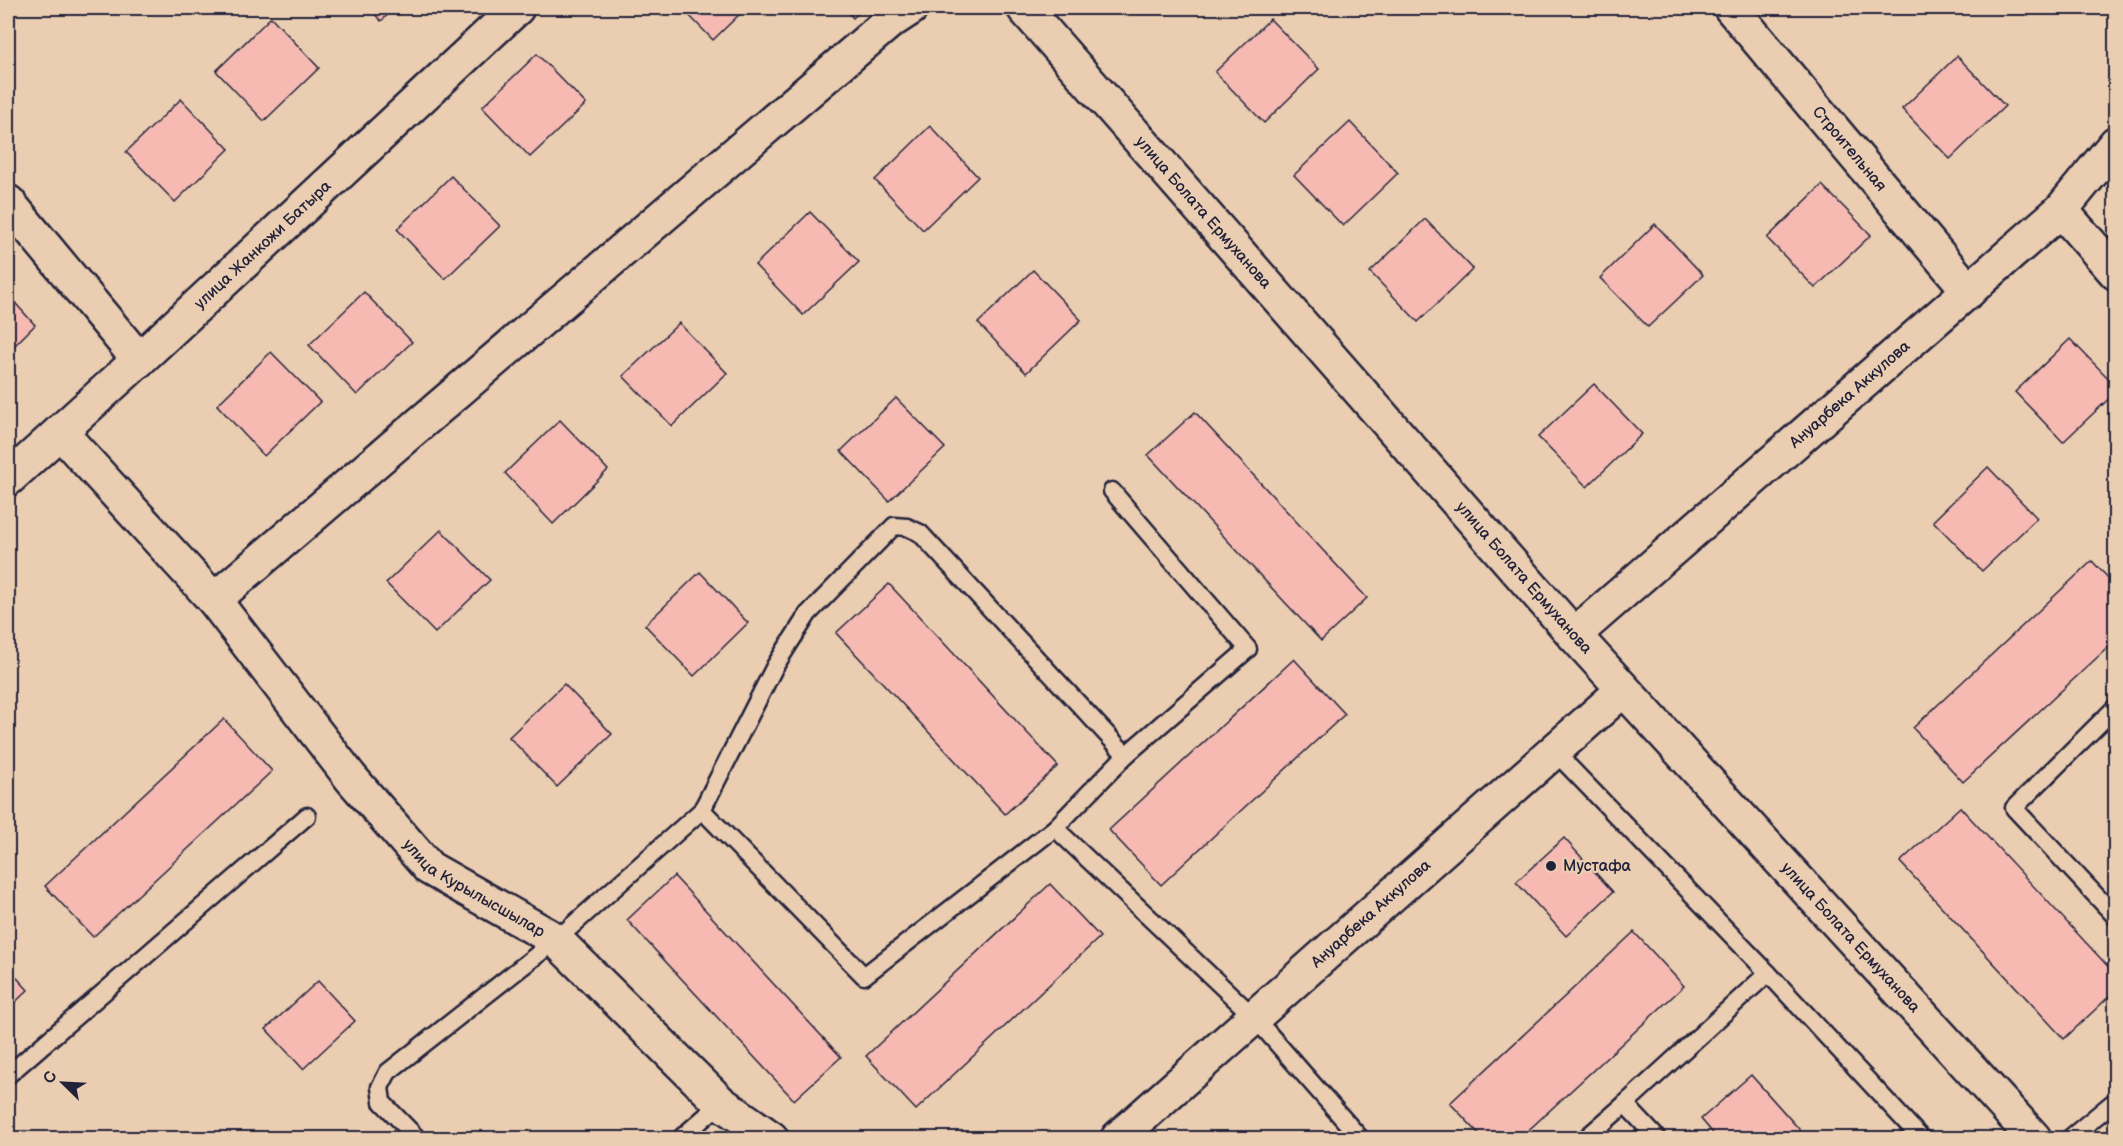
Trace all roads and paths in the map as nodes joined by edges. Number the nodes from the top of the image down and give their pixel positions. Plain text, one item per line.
1 (517, 8) edge
2 (911, 8) edge
3 (1024, 8) edge
4 (1731, 8) edge
5 (2115, 143) edge
6 (8, 202) edge
7 (2061, 210) junction
8 (2115, 273) edge
9 (1969, 291) junction
10 (139, 360) junction
11 (60, 432) junction
12 (8, 479) edge
13 (1112, 491) dead end
14 (214, 600) junction
15 (1574, 635) junction
16 (1623, 690) junction
17 (2115, 707) edge
18 (1554, 751) junction
19 (1126, 755) junction
20 (702, 810) junction
21 (307, 816) dead end
22 (1055, 828) junction
23 (2115, 917) edge
24 (556, 940) junction
25 (1768, 973) junction
26 (1254, 1017) junction
27 (8, 1075) edge
28 (2115, 1100) edge
29 (721, 1103) junction
30 (1625, 1104) junction
31 (417, 1138) edge
32 (681, 1138) edge
33 (771, 1138) edge
34 (1118, 1138) edge
35 (1360, 1138) edge
36 (1586, 1138) edge
37 (1657, 1138) edge
38 (1921, 1138) edge
39 (2034, 1138) edge
40 (2070, 1138) edge

1 - 10 street, улица Жанкожи Батыра
2 - 14 street
3 - 15 street, улица Болата Ермуханова
4 - 9 street, Строительная
5 - 7 street, Ануарбека Аккулова
6 - 10 street
7 - 8 street
7 - 9 street, Ануарбека Аккулова
9 - 15 street, Ануарбека Аккулова
10 - 11 street, улица Жанкожи Батыра
11 - 12 street, улица Жанкожи Батыра
11 - 14 street, улица Курылысшылар
13 - 19 lane
14 - 24 street, улица Курылысшылар
15 - 16 street, улица Болата Ермуханова
16 - 18 street, Ануарбека Аккулова
16 - 39 street, улица Болата Ермуханова
17 - 23 lane
18 - 25 lane
18 - 26 street, Ануарбека Аккулова
19 - 20 lane
19 - 22 lane
20 - 22 lane
20 - 24 lane
21 - 27 lane
22 - 26 lane
24 - 29 street, улица Курылысшылар
24 - 31 lane
25 - 30 lane
25 - 38 lane
26 - 34 street, Ануарбека Аккулова
26 - 35 lane
28 - 40 lane
29 - 32 lane
29 - 33 street, улица Курылысшылар
30 - 36 lane
30 - 37 lane

